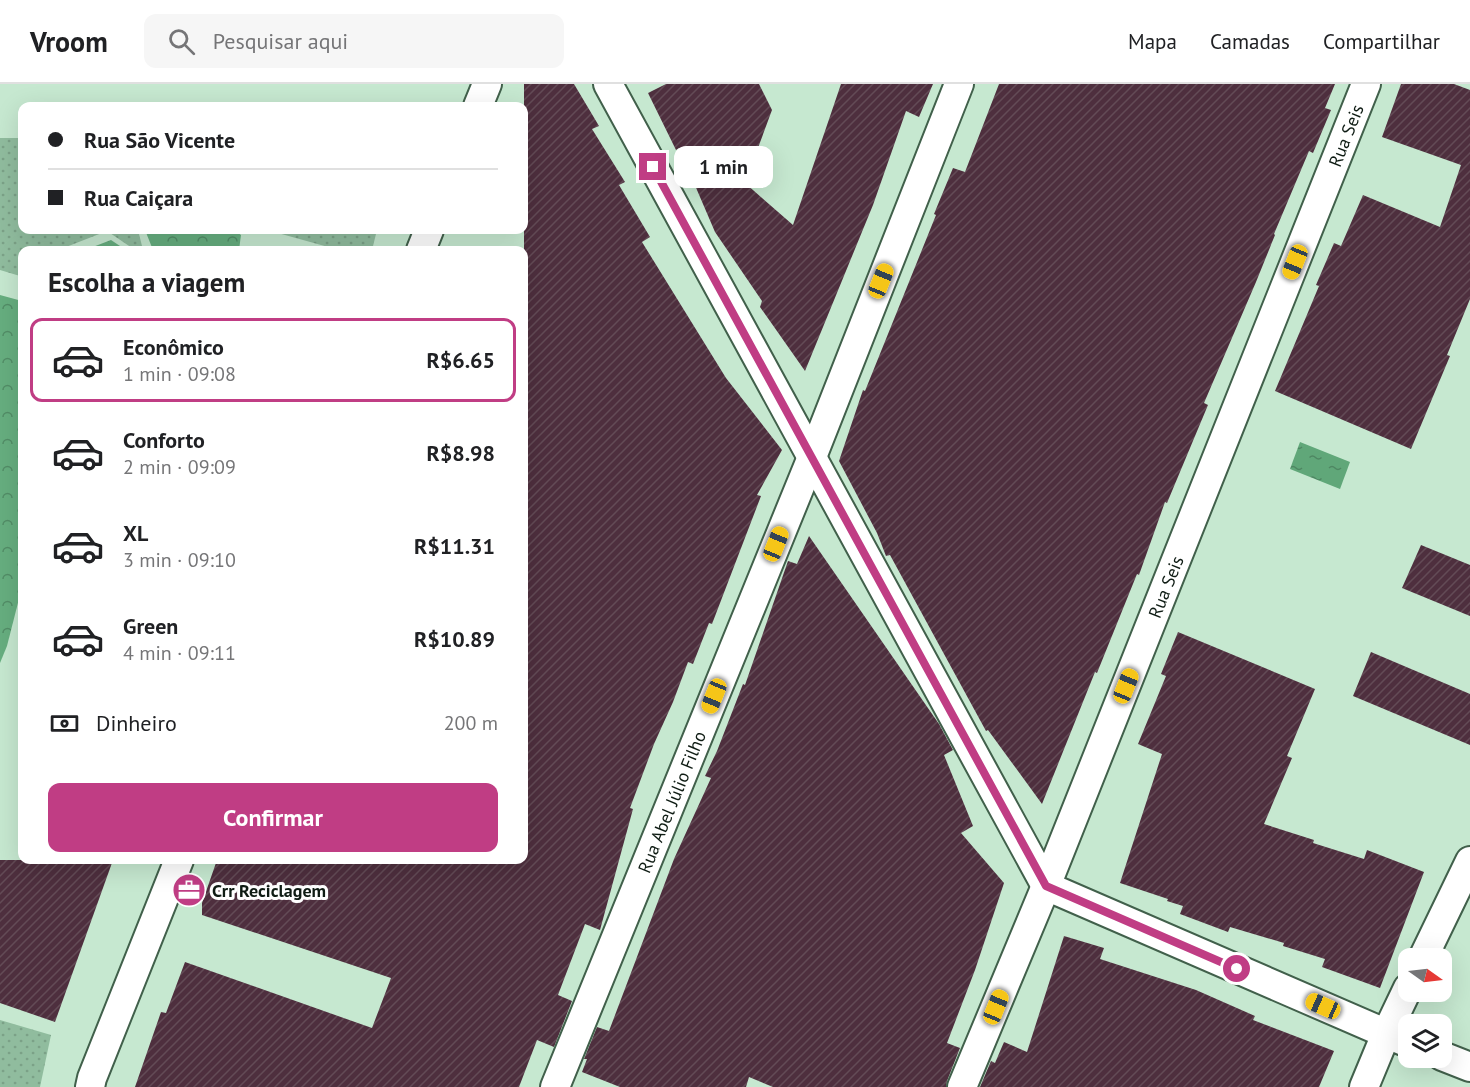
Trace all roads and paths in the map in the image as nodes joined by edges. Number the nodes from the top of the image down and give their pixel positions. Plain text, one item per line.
1 (486, 84) edge
2 (608, 84) edge
3 (959, 84) edge
4 (1366, 84) edge
5 (479, 102) edge
6 (812, 457) junction
7 (1470, 861) edge
8 (177, 864) edge
9 (1046, 886) junction
10 (1428, 948) edge
11 (1405, 1002) edge
12 (1397, 1038) edge
13 (1452, 1060) edge
14 (1470, 1067) edge
15 (90, 1087) edge
16 (555, 1087) edge
17 (962, 1087) edge
18 (1364, 1087) edge

1 - 5 street
2 - 6 street
3 - 6 street, Rua Abel Júlio Filho
4 - 9 street, Rua Seis
6 - 9 street
6 - 16 street, Rua Abel Júlio Filho
7 - 10 street
8 - 15 street
9 - 12 street
9 - 17 street, Rua Seis
11 - 12 street
12 - 18 street
13 - 14 street

